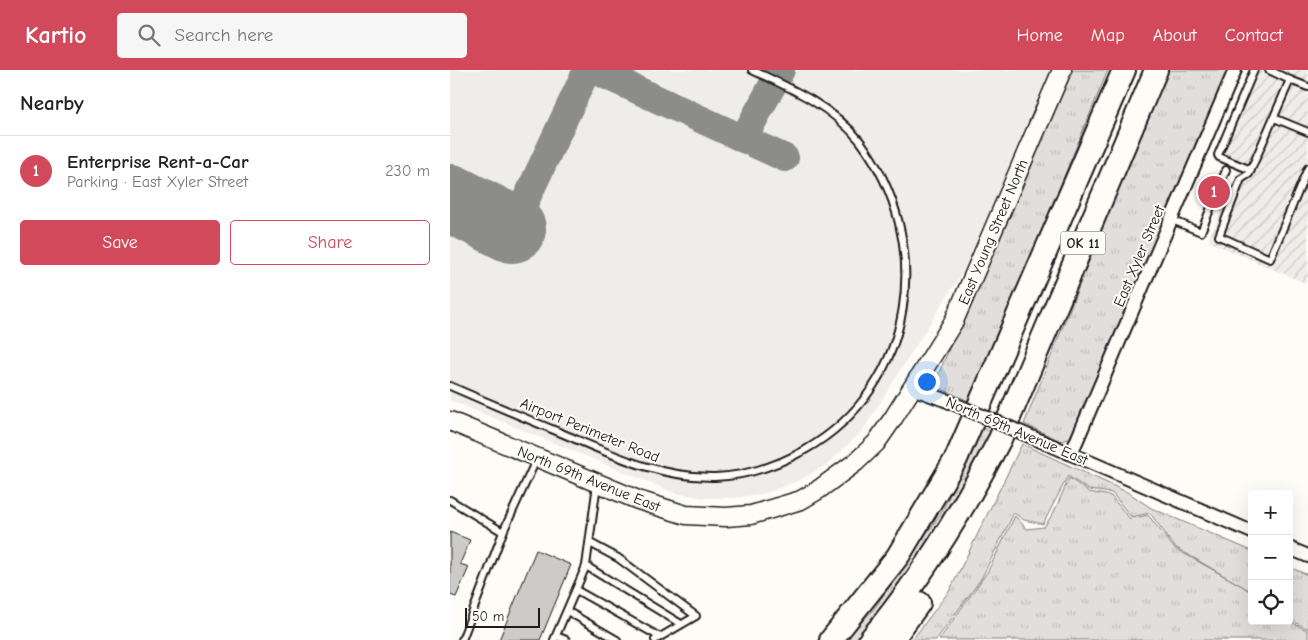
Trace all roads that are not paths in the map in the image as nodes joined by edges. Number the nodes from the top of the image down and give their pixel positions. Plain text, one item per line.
1 (752, 70) edge
2 (1062, 70) edge
3 (1156, 70) edge
4 (1235, 70) edge
5 (1254, 70) edge
6 (1269, 70) edge
7 (1122, 74) edge
8 (1290, 80) junction
9 (1308, 87) edge
10 (1274, 118) junction
11 (1308, 132) edge
12 (1308, 168) edge
13 (1226, 170) dead end
14 (1251, 170) junction
15 (1172, 220) junction
16 (450, 386) edge
17 (912, 388) junction
18 (450, 421) edge
19 (1000, 439) junction
20 (1071, 454) junction
21 (537, 458) junction
22 (597, 483) junction
23 (450, 500) edge
24 (1248, 530) edge
25 (503, 532) junction
26 (590, 543) junction
27 (1293, 550) edge
28 (1308, 556) edge
29 (586, 566) junction
30 (876, 586) junction
31 (576, 590) junction
32 (567, 611) junction
33 (682, 624) junction
34 (555, 638) edge
35 (657, 639) edge
36 (462, 640) edge
37 (566, 640) edge
38 (617, 640) edge
39 (813, 640) edge
40 (831, 640) edge
41 (870, 640) edge
42 (892, 640) edge

1 - 16 lane, Airport Perimeter Road
2 - 17 street, East Young Street North
3 - 19 highway, OK 11
4 - 15 street, East Xyler Street
5 - 14 lane
6 - 8 lane
7 - 30 highway, OK 11
8 - 9 lane
8 - 10 lane
10 - 11 lane
10 - 14 lane
12 - 14 lane
13 - 15 lane
15 - 20 street, East Xyler Street
17 - 20 street, North 69th Avenue East, bridge
17 - 22 street, North 69th Avenue East
18 - 21 street, North 69th Avenue East
19 - 41 highway, OK 11
19 - 42 highway
20 - 24 street, North 69th Avenue East
21 - 22 street, North 69th Avenue East
21 - 25 lane
22 - 26 lane
23 - 25 lane
25 - 36 lane
26 - 29 lane
26 - 33 lane
27 - 28 street
29 - 31 lane
29 - 33 lane
30 - 39 highway
30 - 40 highway, OK 11
31 - 32 lane
31 - 35 lane
32 - 34 lane
32 - 38 lane
33 - 35 lane
34 - 37 lane

